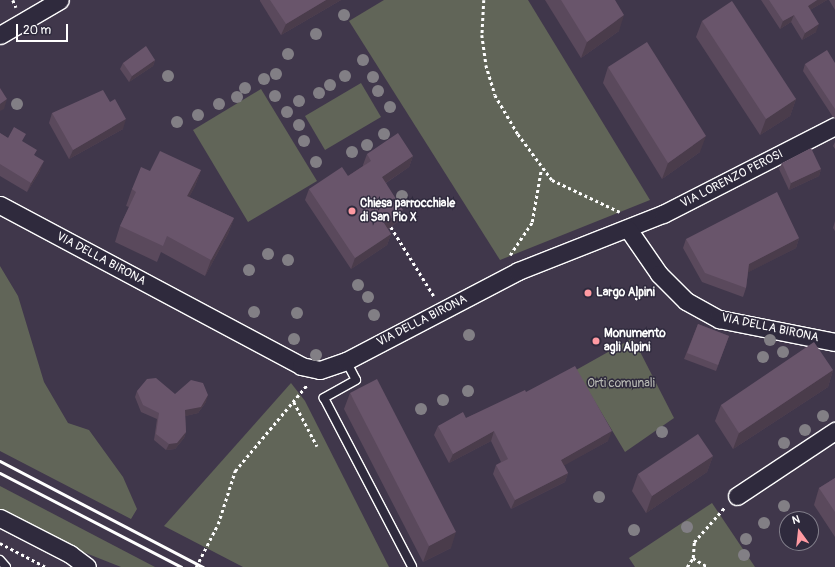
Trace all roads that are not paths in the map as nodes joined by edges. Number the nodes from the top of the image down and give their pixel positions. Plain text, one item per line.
1 (60, 0) edge
2 (0, 35) edge
3 (835, 126) edge
4 (0, 205) edge
5 (628, 229) junction
6 (835, 342) edge
7 (346, 361) junction
8 (835, 431) edge
9 (737, 496) road end
10 (0, 518) edge
11 (0, 560) edge
12 (412, 566) dead end
13 (6, 567) edge
14 (87, 567) edge

1 - 2 street
3 - 5 street, VIA LORENZO PEROSI
4 - 7 street, VIA DELLA BIRONA
5 - 6 street, VIA DELLA BIRONA
5 - 7 street, VIA DELLA BIRONA
7 - 12 lane
8 - 9 street
10 - 14 street
11 - 13 lane

